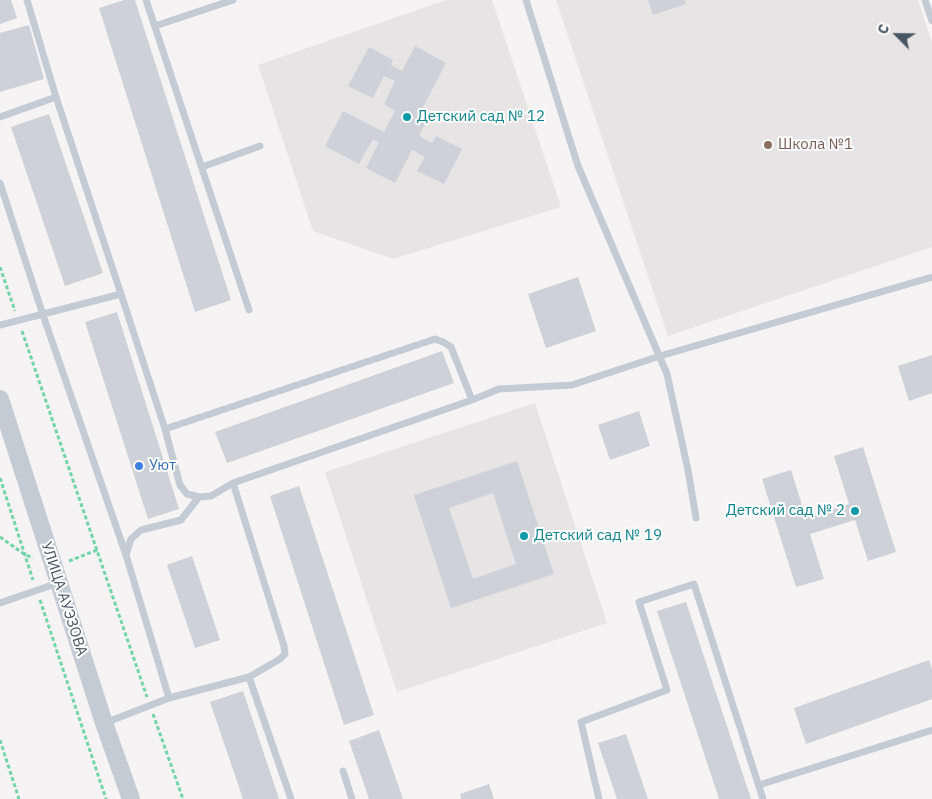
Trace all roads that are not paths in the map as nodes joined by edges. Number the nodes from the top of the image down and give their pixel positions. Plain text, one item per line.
1 (27, 0) edge
2 (146, 0) edge
3 (233, 0) edge
4 (526, 0) edge
5 (925, 0) edge
6 (932, 21) edge
7 (155, 26) junction
8 (56, 97) junction
9 (0, 117) edge
10 (260, 146) dead end
11 (202, 167) junction
12 (0, 183) edge
13 (932, 277) edge
14 (121, 294) junction
15 (250, 310) dead end
16 (43, 315) junction
17 (0, 325) edge
18 (660, 356) junction
19 (0, 399) edge
20 (472, 400) junction
21 (165, 429) junction
22 (233, 483) junction
23 (199, 497) junction
24 (696, 518) dead end
25 (126, 555) junction
26 (56, 575) junction
27 (0, 603) edge
28 (249, 677) junction
29 (169, 698) junction
30 (104, 723) junction
31 (932, 730) edge
32 (343, 771) dead end
33 (759, 785) junction
34 (131, 799) edge
35 (290, 799) edge
36 (352, 799) edge
37 (599, 799) edge
38 (763, 799) edge

1 - 8 lane
2 - 7 lane
3 - 7 lane
4 - 18 lane
5 - 6 lane
7 - 11 lane
8 - 9 lane
8 - 14 lane
10 - 11 lane
11 - 15 lane
12 - 16 lane
13 - 18 lane
14 - 16 lane
14 - 21 lane
16 - 17 lane
16 - 25 lane
18 - 20 lane
18 - 24 lane
19 - 26 street, УЛИЦА АУЭЗОВА
20 - 21 lane
20 - 22 lane
21 - 23 lane
22 - 23 lane
22 - 28 lane
23 - 25 lane
25 - 29 lane
26 - 27 lane
26 - 30 street, УЛИЦА АУЭЗОВА
28 - 29 lane
28 - 35 lane
29 - 30 lane
30 - 34 street, УЛИЦА АУЭЗОВА
31 - 33 lane
32 - 36 lane
33 - 37 lane
33 - 38 lane

